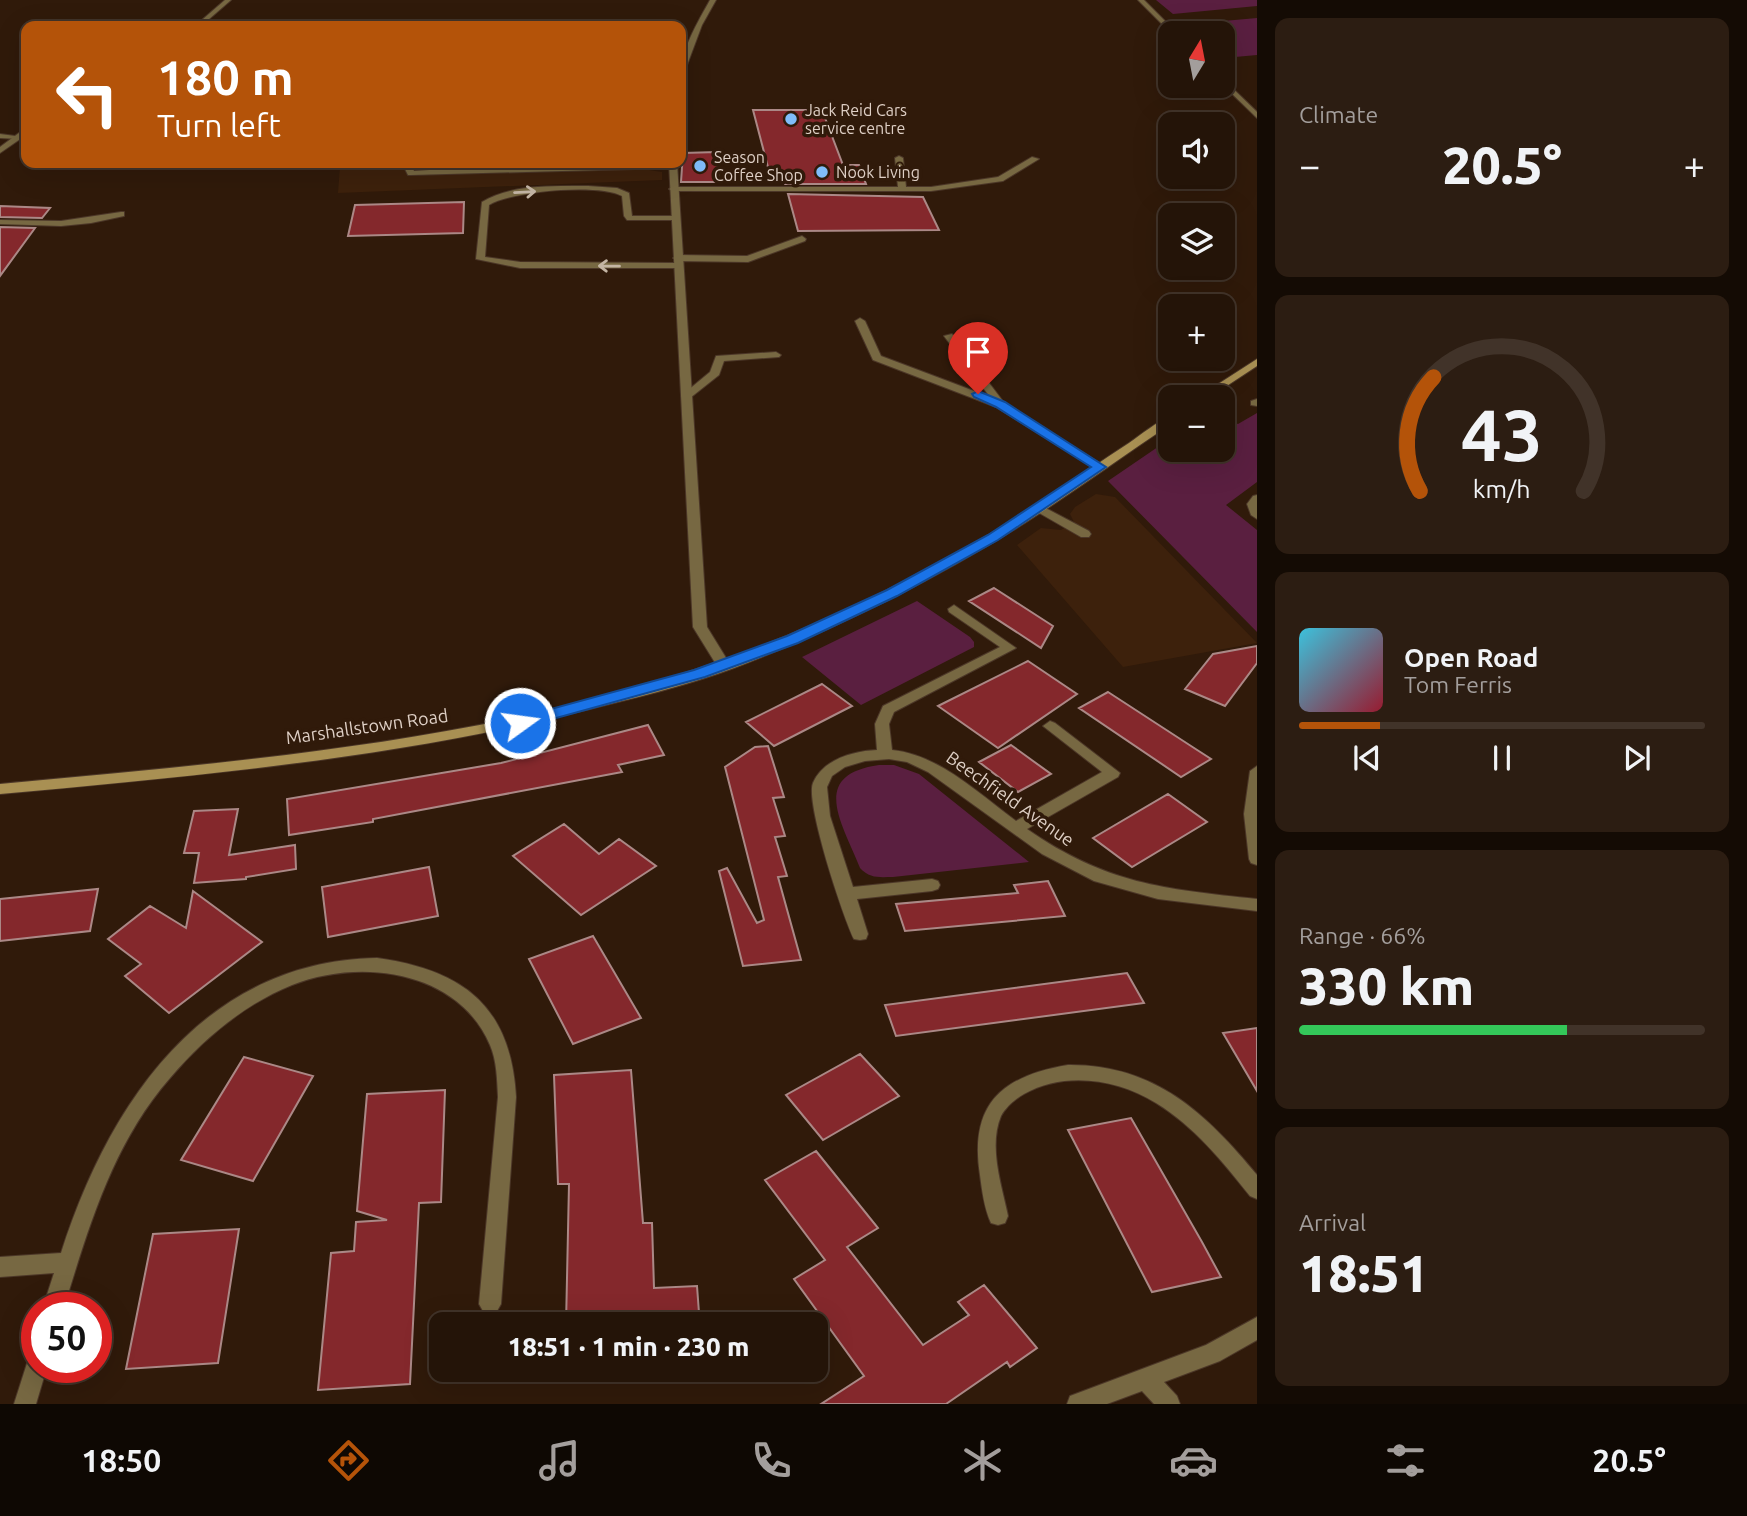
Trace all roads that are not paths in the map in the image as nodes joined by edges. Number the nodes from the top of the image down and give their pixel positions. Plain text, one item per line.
1 (228, 0) edge
2 (713, 0) edge
3 (1141, 0) edge
4 (204, 21) edge
5 (1162, 21) edge
6 (686, 60) edge
7 (1236, 94) edge
8 (1257, 116) edge
9 (21, 134) edge
10 (21, 135) edge
11 (0, 136) edge
12 (0, 151) edge
13 (899, 158) dead end
14 (1035, 159) dead end
15 (408, 168) edge
16 (448, 168) edge
17 (526, 168) edge
18 (572, 168) edge
19 (673, 168) edge
20 (673, 189) junction
21 (902, 189) junction
22 (121, 214) dead end
23 (674, 218) junction
24 (0, 222) edge
25 (802, 239) dead end
26 (677, 262) junction
27 (860, 321) dead end
28 (949, 336) dead end
29 (776, 355) dead end
30 (1257, 362) edge
31 (1222, 385) edge
32 (686, 396) junction
33 (1000, 405) junction
34 (1158, 428) edge
35 (1100, 467) junction
36 (1257, 498) edge
37 (1038, 508) junction
38 (1257, 515) edge
39 (1085, 534) dead end
40 (954, 609) dead end
41 (724, 666) junction
42 (1050, 726) dead end
43 (885, 755) junction
44 (1257, 771) edge
45 (0, 789) edge
46 (1016, 828) junction
47 (1257, 859) edge
48 (932, 885) dead end
49 (848, 894) junction
50 (1257, 905) edge
51 (860, 934) dead end
52 (1257, 1190) edge
53 (998, 1216) dead end
54 (68, 1262) junction
55 (0, 1266) edge
56 (59, 1292) edge
57 (490, 1304) dead end
58 (1257, 1328) edge
59 (1146, 1379) junction
60 (31, 1383) edge
61 (25, 1404) edge
62 (1078, 1404) edge
63 (1169, 1404) edge

1 - 4 street
2 - 6 street
3 - 5 street
7 - 8 street
9 - 11 street
10 - 12 street
13 - 21 street
14 - 21 street
15 - 16 street
17 - 18 street
19 - 20 street
20 - 21 street
20 - 23 street
22 - 24 street
23 - 26 street
26 -> 23 street
25 - 26 street
26 - 32 street
27 - 33 street
28 - 33 street
29 - 32 street
30 - 31 main road
32 - 41 street
33 - 35 street
34 - 35 main road, Marshallstown Road
35 - 37 main road, Marshallstown Road
36 - 38 street
37 - 39 street
37 - 41 main road, Marshallstown Road
40 - 43 street
41 - 45 main road, Marshallstown Road
42 - 46 street
43 - 46 street, Beechfield Avenue
43 - 49 street, Beechfield Avenue
44 - 47 street
46 - 50 street, Beechfield Avenue
48 - 49 street
49 - 51 street, Beechfield Avenue
52 - 53 street
54 - 55 street
54 - 56 street
54 - 57 street
58 - 59 street
59 - 62 street
59 - 63 street
60 - 61 street

